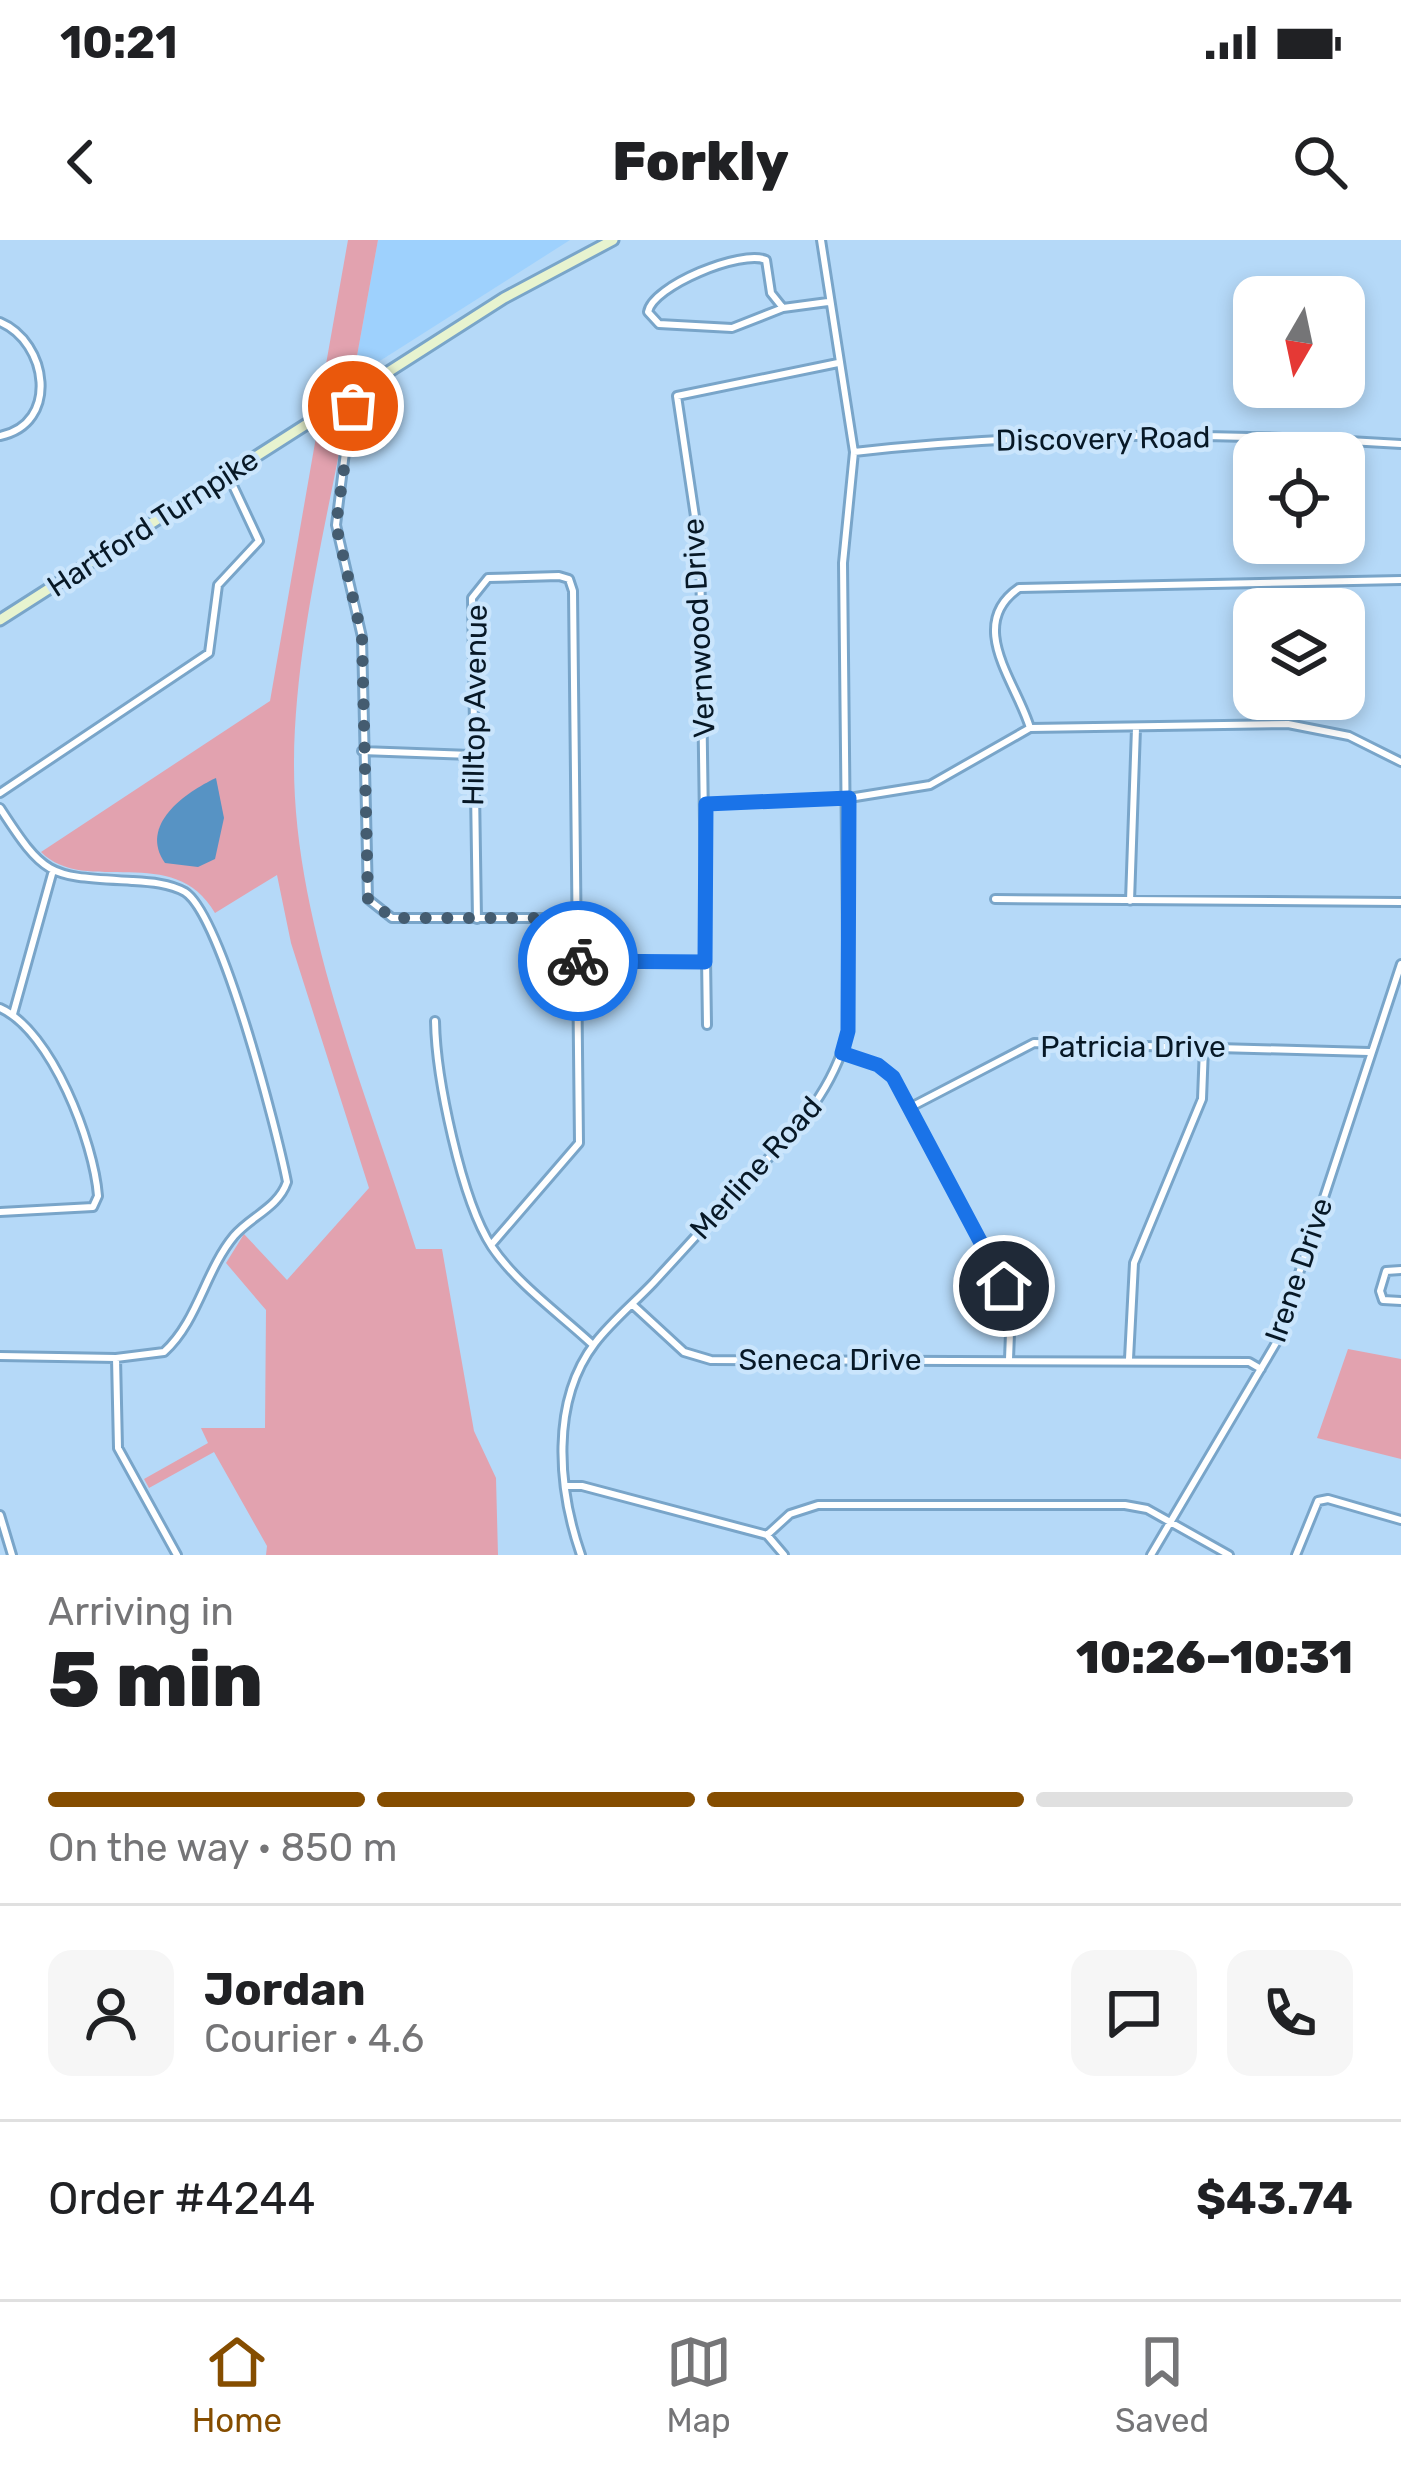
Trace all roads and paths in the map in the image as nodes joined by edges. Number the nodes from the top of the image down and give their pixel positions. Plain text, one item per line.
1 (613, 240) edge
2 (820, 240) edge
3 (828, 302) junction
4 (783, 308) junction
5 (0, 322) edge
6 (838, 363) junction
7 (352, 396) junction
8 (0, 436) edge
9 (1401, 444) edge
10 (854, 452) junction
11 (228, 475) junction
12 (1401, 580) edge
13 (0, 620) edge
14 (1030, 728) junction
15 (1136, 728) junction
16 (362, 751) junction
17 (471, 755) junction
18 (1401, 761) edge
19 (0, 793) edge
20 (849, 798) junction
21 (706, 804) junction
22 (0, 808) edge
23 (52, 874) junction
24 (995, 899) dead end
25 (1130, 902) junction
26 (1401, 902) edge
27 (577, 918) junction
28 (476, 919) junction
29 (578, 962) junction
30 (705, 962) junction
31 (1401, 964) edge
32 (0, 1009) edge
33 (14, 1014) junction
34 (435, 1021) dead end
35 (707, 1025) dead end
36 (1204, 1047) junction
37 (1370, 1052) junction
38 (842, 1053) junction
39 (911, 1107) junction
40 (0, 1212) edge
41 (491, 1245) junction
42 (1401, 1270) edge
43 (1401, 1301) edge
44 (633, 1304) junction
45 (593, 1345) junction
46 (0, 1356) edge
47 (116, 1358) junction
48 (1009, 1360) junction
49 (1129, 1360) junction
50 (1261, 1369) junction
51 (565, 1486) junction
52 (0, 1515) edge
53 (1401, 1520) edge
54 (1171, 1521) junction
55 (767, 1535) junction
56 (12, 1555) edge
57 (177, 1555) edge
58 (581, 1555) edge
59 (784, 1555) edge
60 (1150, 1555) edge
61 (1229, 1555) edge
62 (1296, 1555) edge

1 - 7 main road, Hartford Turnpike
2 - 3 street, Merline Road
3 - 4 street
3 - 6 street, Merline Road
4 - 4 street
5 - 8 street
6 - 10 street, Merline Road
6 - 21 street, Vernwood Drive
7 - 11 main road, Hartford Turnpike
7 - 16 street
9 - 10 street, Discovery Road
10 - 20 street, Merline Road
11 - 13 main road, Hartford Turnpike
11 - 19 street
12 - 14 street
14 - 15 street
14 - 20 street
15 - 18 street
15 - 25 street
16 - 17 street
16 - 28 street
17 - 27 street, Hilltop Avenue
17 - 28 street, Hilltop Avenue
20 - 21 street
20 - 38 street, Merline Road
21 - 30 street, Vernwood Drive
22 - 23 street
23 - 33 street
23 - 47 street
24 - 25 street
25 - 26 street
27 - 28 street
27 - 29 street
29 - 30 street
29 - 41 street
30 - 35 street, Vernwood Drive
31 - 37 street, Irene Drive
32 - 33 street
33 - 40 street
34 - 41 street
36 - 37 street, Patricia Drive
36 - 39 street, Patricia Drive
36 - 49 street
37 - 50 street, Irene Drive
38 - 39 street
38 - 44 street, Merline Road
39 - 48 street
41 - 45 street
42 - 43 street
44 - 45 street, Merline Road
44 - 48 street, Seneca Drive
45 - 51 street, Merline Road
46 - 47 street
47 - 57 street
48 - 49 street, Seneca Drive
49 - 50 street, Seneca Drive
50 - 54 street, Irene Drive
51 - 55 street
51 - 58 street, Merline Road
52 - 56 street
53 - 62 street
54 - 55 street
54 - 60 street, Irene Drive
54 - 61 street
55 - 59 street

